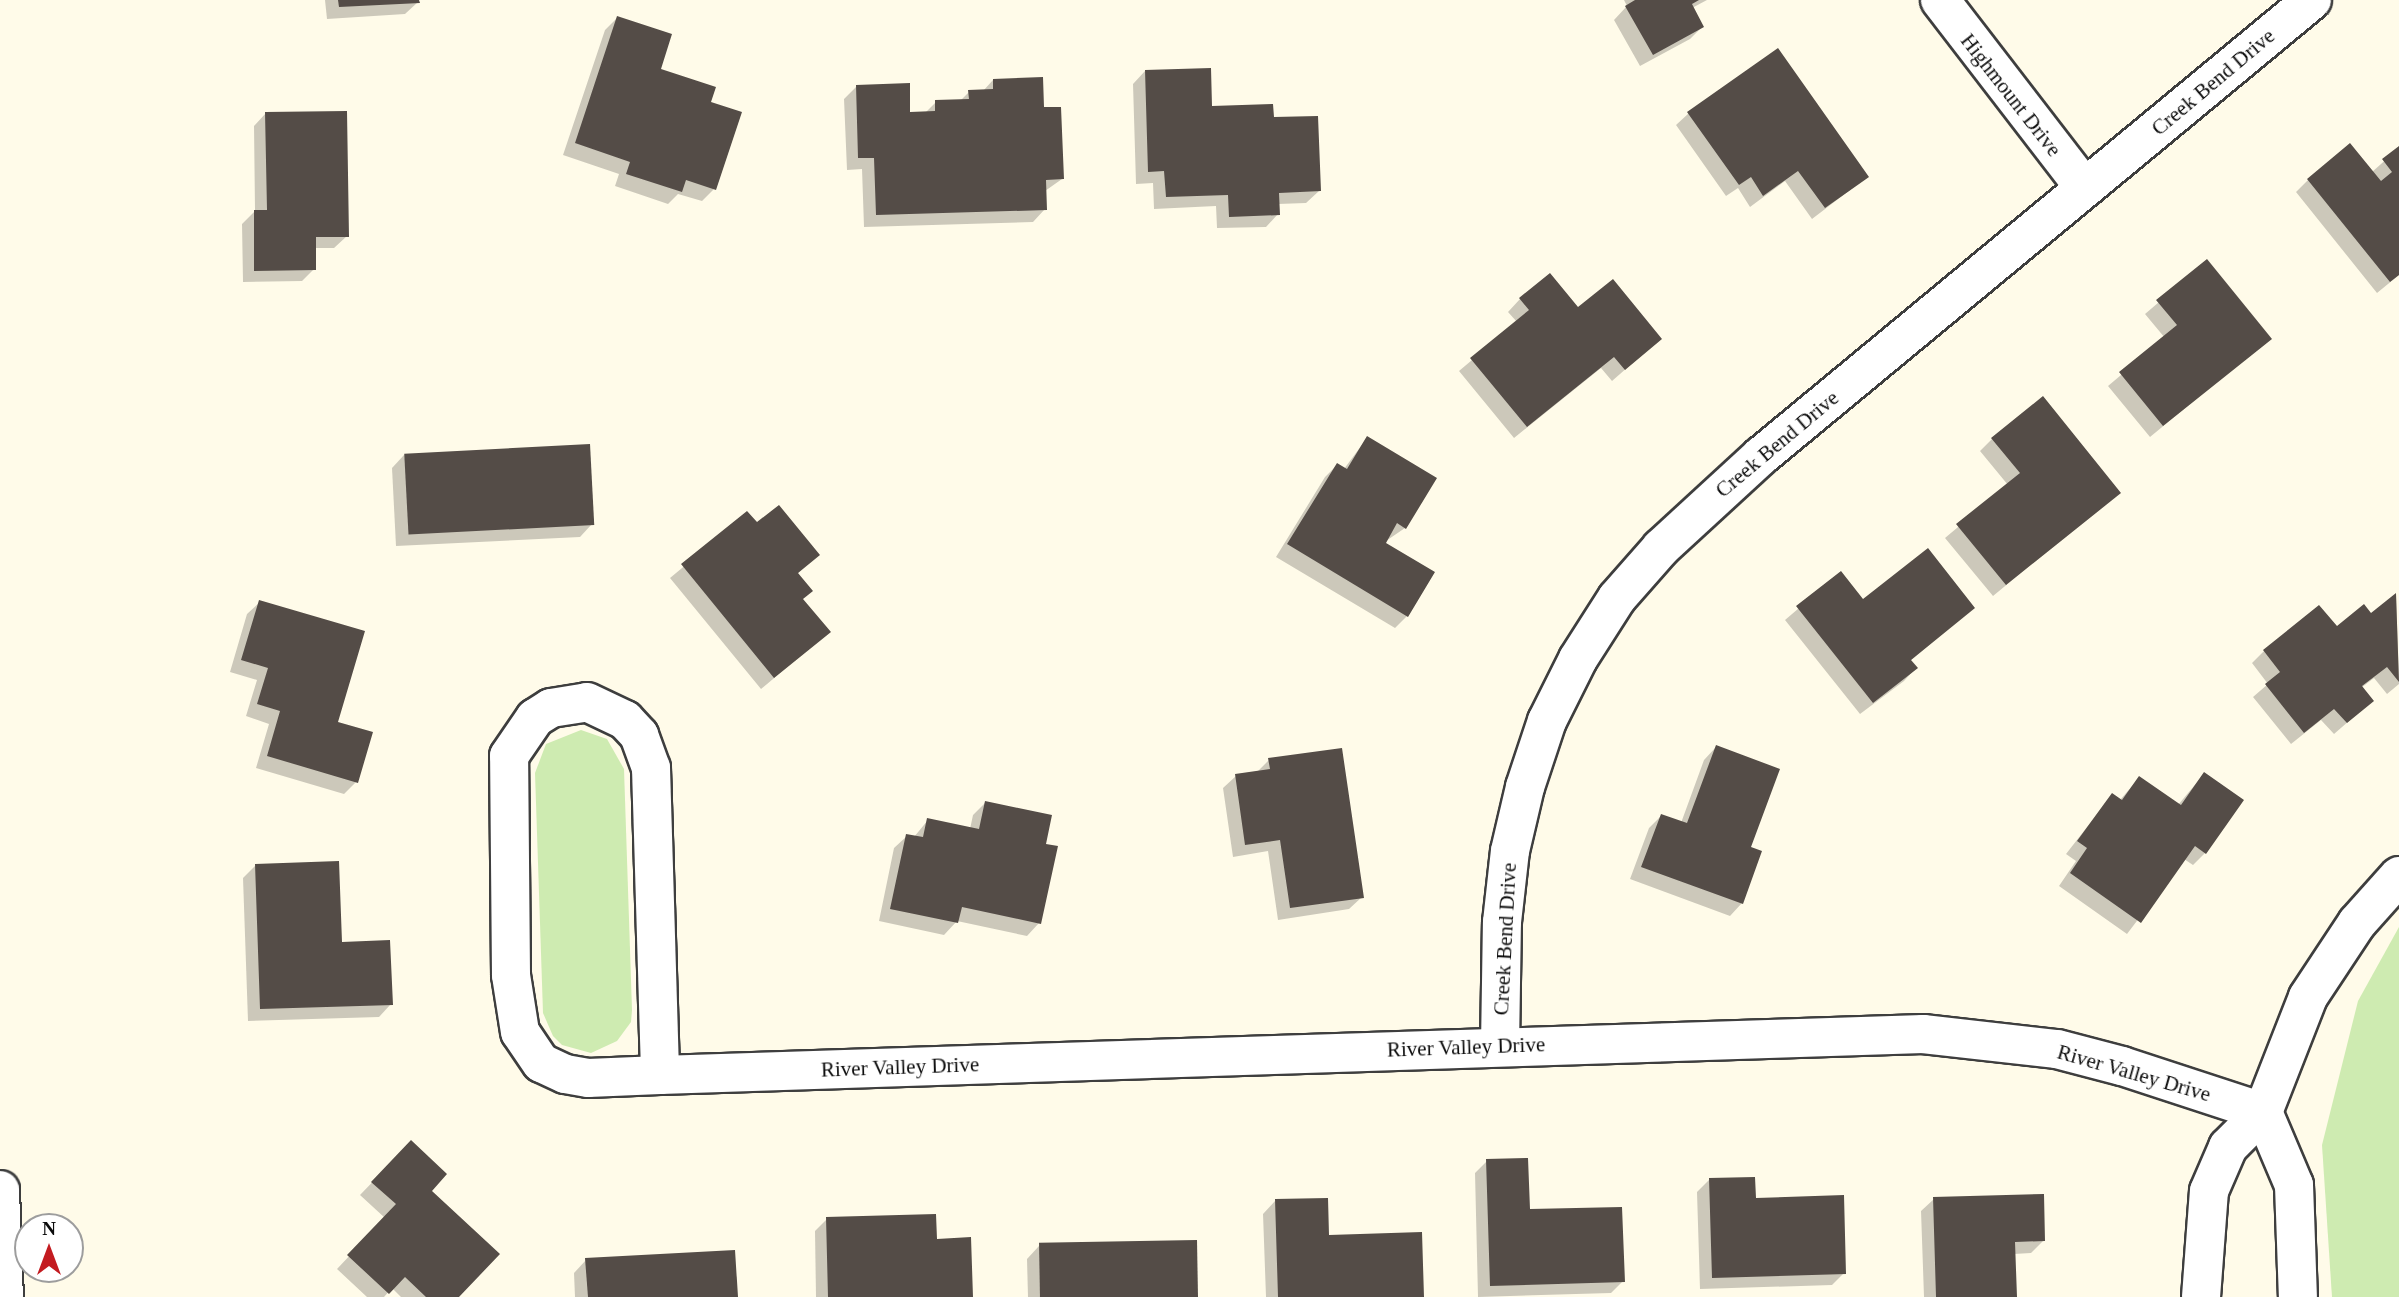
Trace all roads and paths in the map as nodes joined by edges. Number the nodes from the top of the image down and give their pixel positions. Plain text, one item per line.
1 (1940, 0) edge
2 (2312, 0) edge
3 (2085, 188) junction
4 (2399, 876) edge
5 (1500, 1046) junction
6 (660, 1075) junction
7 (2263, 1112) junction
8 (0, 1190) edge
9 (4, 1297) edge
10 (2201, 1297) edge
11 (2298, 1297) edge

1 - 3 street, Highmount Drive
2 - 3 street, Creek Bend Drive
3 - 5 street, Creek Bend Drive
4 - 7 street
5 - 6 street, River Valley Drive
5 - 7 street, River Valley Drive
6 - 6 street, River Valley Drive
7 - 10 street
7 - 11 street
8 - 9 street

